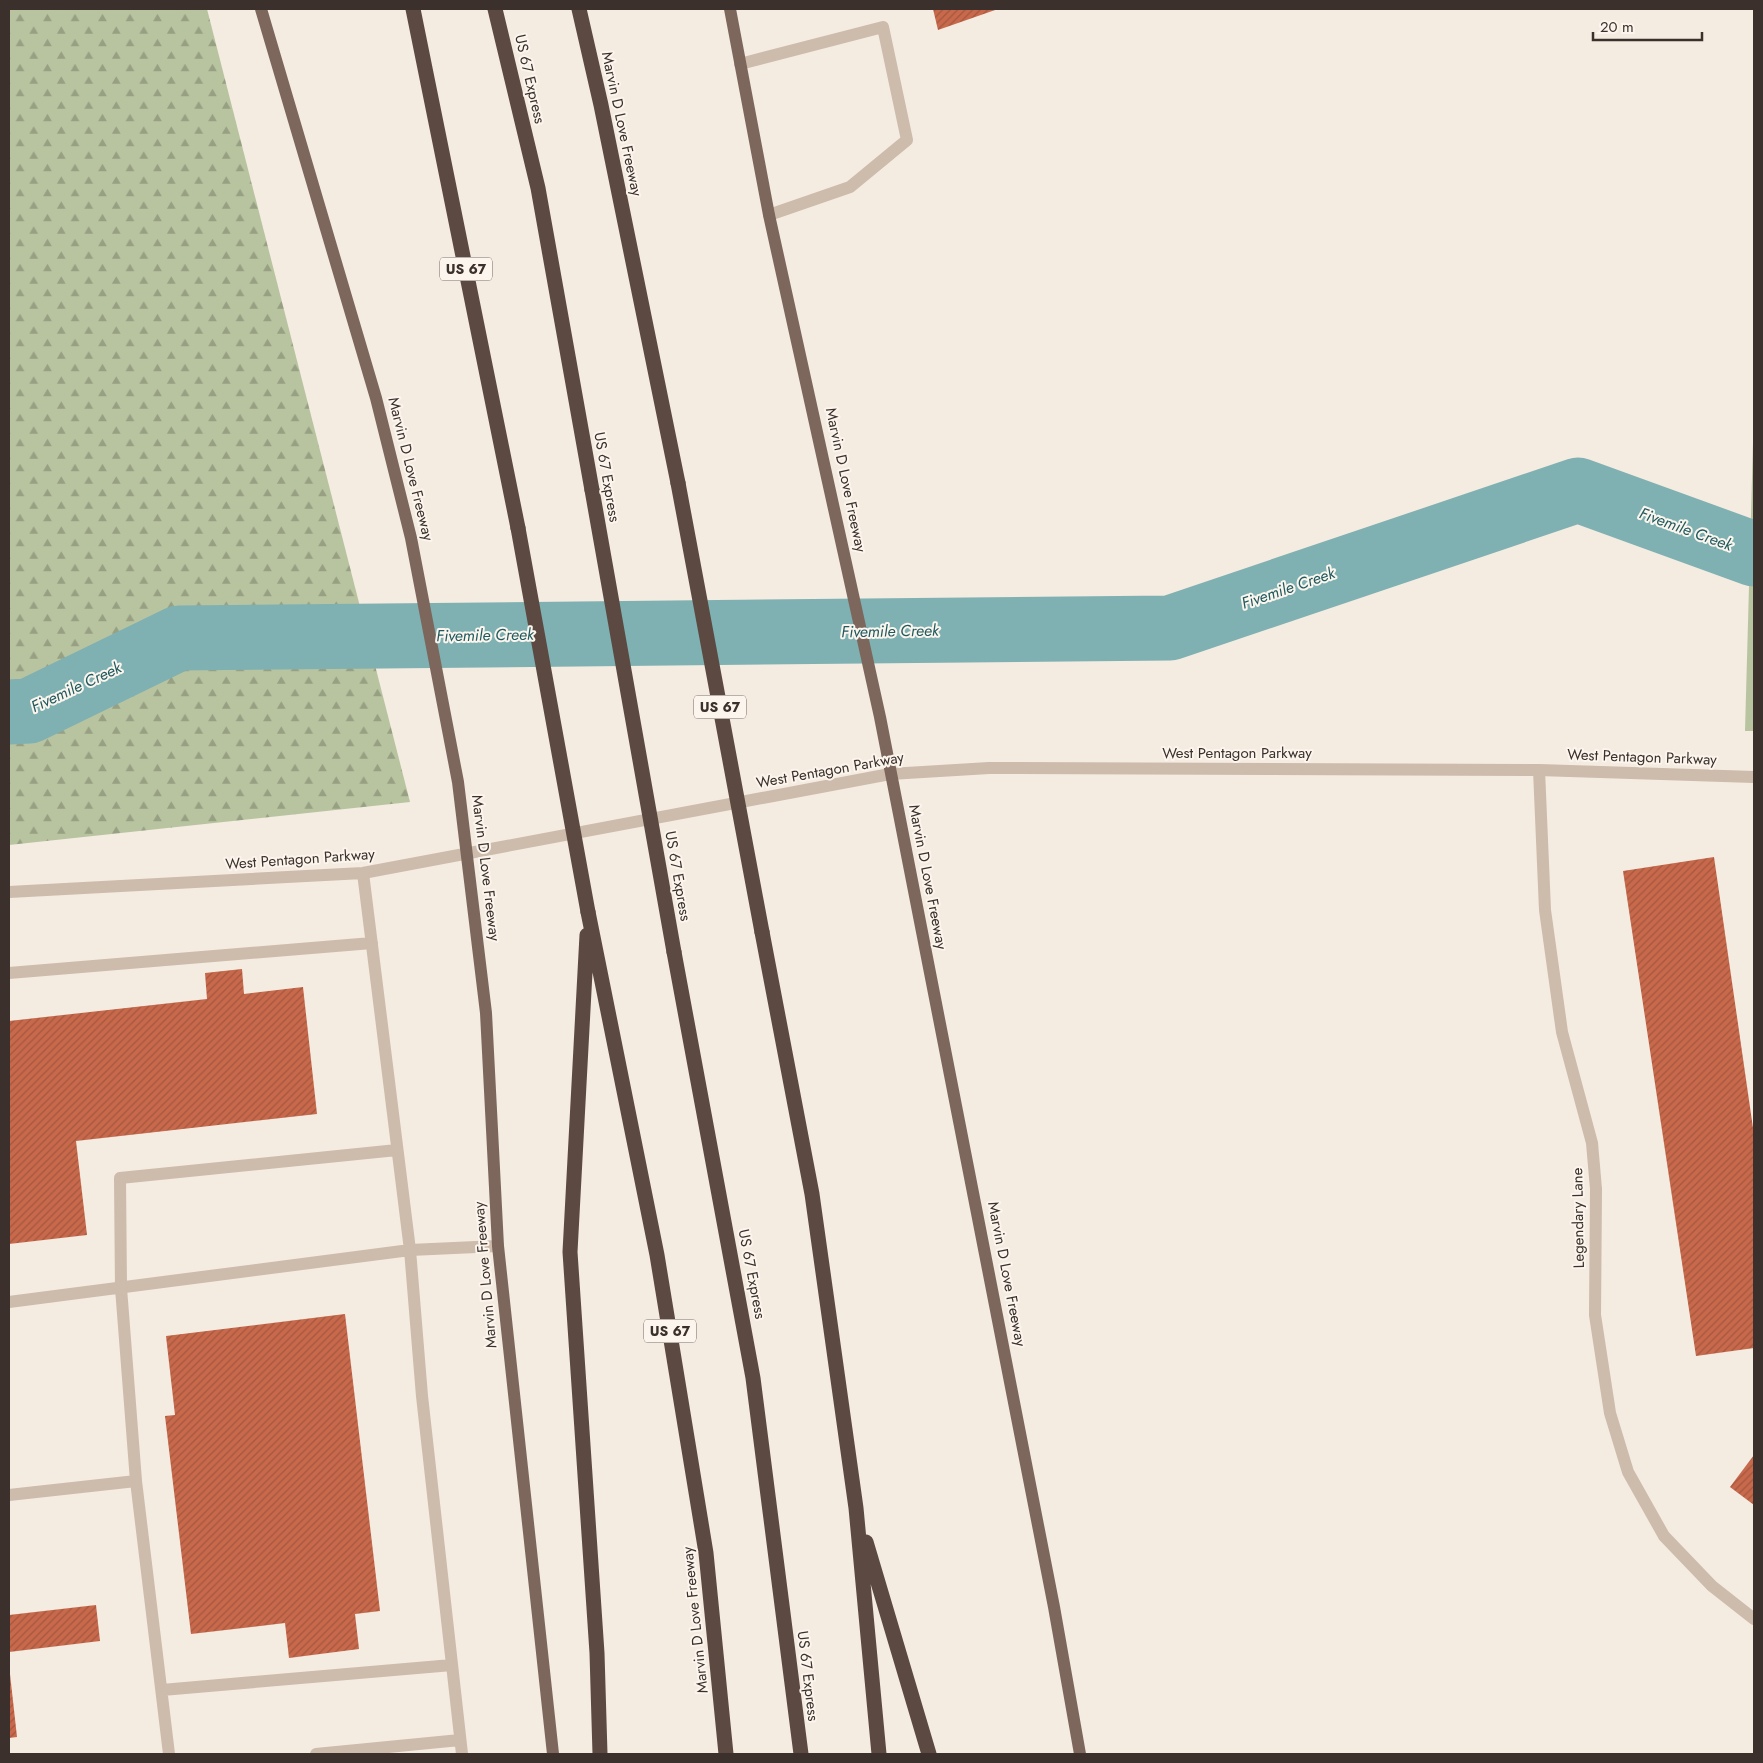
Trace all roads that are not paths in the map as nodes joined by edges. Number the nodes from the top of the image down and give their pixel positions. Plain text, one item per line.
1 (261, 9) edge
2 (413, 9) edge
3 (495, 9) edge
4 (579, 9) edge
5 (730, 9) edge
6 (740, 64) junction
7 (769, 215) junction
8 (1539, 770) junction
9 (890, 774) junction
10 (1754, 777) edge
11 (468, 854) junction
12 (364, 873) junction
13 (9, 892) edge
14 (588, 912) junction
15 (372, 943) junction
16 (9, 973) edge
17 (397, 1150) junction
18 (498, 1246) junction
19 (410, 1250) junction
20 (121, 1288) junction
21 (9, 1302) edge
22 (136, 1480) junction
23 (9, 1495) edge
24 (856, 1508) junction
25 (1754, 1619) edge
26 (452, 1665) junction
27 (162, 1690) junction
28 (460, 1740) junction
29 (169, 1754) edge
30 (316, 1754) edge
31 (462, 1754) edge
32 (553, 1754) edge
33 (600, 1754) edge
34 (726, 1754) edge
35 (801, 1754) edge
36 (879, 1754) edge
37 (929, 1754) edge
38 (1080, 1754) edge

1 - 11 main road, Marvin D Love Freeway
2 - 14 highway, Marvin D Love Freeway / US 67, bridge
3 - 35 highway, US 67 Express, bridge
4 - 24 highway, Marvin D Love Freeway / US 67, bridge
5 - 6 main road, Marvin D Love Freeway
6 - 7 main road, Marvin D Love Freeway
6 - 7 street
7 - 9 main road, Marvin D Love Freeway
8 - 9 street, West Pentagon Parkway
8 - 10 street, West Pentagon Parkway
8 - 25 street, Legendary Lane
9 - 11 street, West Pentagon Parkway
9 - 38 main road, Marvin D Love Freeway
11 - 12 street, West Pentagon Parkway
11 - 18 main road, Marvin D Love Freeway
12 - 13 street, West Pentagon Parkway
12 - 15 street
14 - 33 highway
14 - 34 highway, Marvin D Love Freeway / US 67
15 - 16 street
15 - 17 street
17 - 19 street
17 - 20 street
18 - 19 street
18 - 32 main road, Marvin D Love Freeway
19 - 20 street
19 - 26 street
20 - 21 street
20 - 22 street
22 - 23 street
22 - 27 street
24 - 36 highway, Marvin D Love Freeway / US 67
24 - 37 highway
26 - 27 street
26 - 28 street
27 - 29 street
28 - 30 street
28 - 31 street

